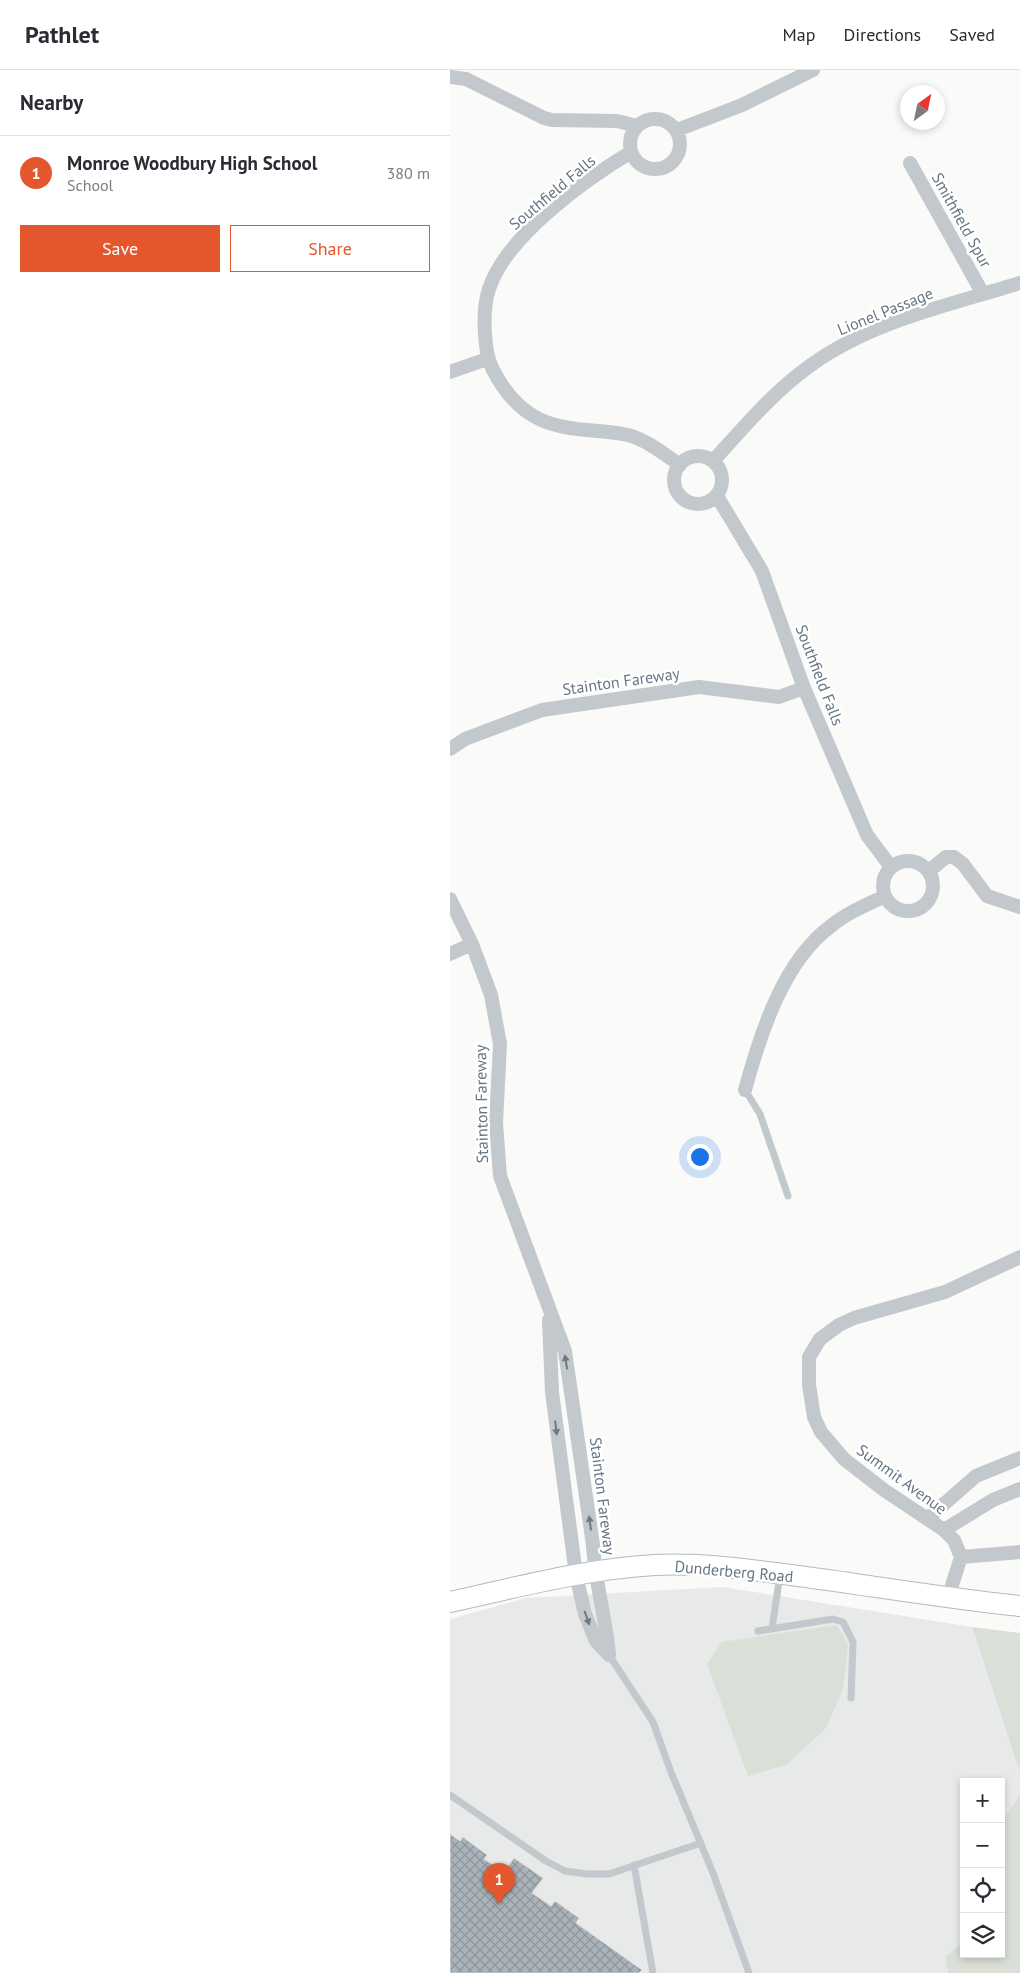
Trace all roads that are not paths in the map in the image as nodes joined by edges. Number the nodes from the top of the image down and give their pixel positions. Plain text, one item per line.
1 (813, 70) edge
2 (450, 77) edge
3 (637, 126) junction
4 (677, 130) junction
5 (631, 152) junction
6 (910, 163) dead end
7 (1020, 282) edge
8 (982, 294) junction
9 (487, 359) junction
10 (450, 372) edge
11 (713, 461) junction
12 (680, 465) junction
13 (716, 496) junction
14 (804, 688) junction
15 (450, 749) edge
16 (891, 868) junction
17 (928, 871) junction
18 (885, 896) junction
19 (450, 899) edge
20 (1020, 907) edge
21 (472, 944) junction
22 (450, 954) edge
23 (745, 1090) joint
24 (788, 1196) dead end
25 (1020, 1257) edge
26 (548, 1309) junction
27 (571, 1388) junction
28 (552, 1389) junction
29 (1020, 1458) edge
30 (583, 1474) junction
31 (562, 1475) junction
32 (1020, 1489) edge
33 (927, 1519) junction
34 (944, 1530) junction
35 (1020, 1552) edge
36 (961, 1557) junction
37 (585, 1573) junction
38 (781, 1574) junction
39 (948, 1598) junction
40 (450, 1602) edge
41 (1020, 1606) edge
42 (772, 1628) junction
43 (758, 1631) dead end
44 (609, 1655) junction
45 (851, 1698) dead end
46 (450, 1795) edge
47 (701, 1843) junction
48 (634, 1865) junction
49 (653, 1973) edge
50 (749, 1973) edge

1 - 4 street
2 - 3 street
3 - 4 street
3 - 5 street
4 - 5 street
5 - 9 street, Southfield Falls
6 - 8 street, Smithfield Spur
7 - 8 street, Lionel Passage
8 - 11 street, Lionel Passage
9 - 10 street
9 - 12 street, Southfield Falls
11 - 12 street
11 - 13 street
12 - 13 street
13 - 14 street, Southfield Falls
14 - 15 street, Stainton Fareway
14 - 16 street, Southfield Falls
16 - 17 street
16 - 18 street
17 - 18 street
17 - 20 street
18 - 23 street
19 - 21 street, Stainton Fareway
21 - 22 street
21 - 26 street, Stainton Fareway
23 - 24 lane
25 - 33 street, Summit Avenue
27 -> 26 street, Stainton Fareway
26 - 28 street, Stainton Fareway
27 - 28 street
27 - 30 street, Stainton Fareway
28 -> 31 street, Stainton Fareway
29 - 33 street
30 - 31 street
37 -> 30 street, Stainton Fareway
31 - 37 street, Stainton Fareway
32 - 34 street
33 - 34 street, Summit Avenue
34 - 36 street, Summit Avenue
35 - 36 street
36 - 39 street
37 - 38 street, Dunderberg Road
37 - 40 street, Dunderberg Road
37 - 44 street
37 -> 44 street
38 - 39 street, Dunderberg Road
38 - 42 lane
39 - 41 street, Dunderberg Road
42 - 43 lane
42 - 45 lane
44 - 47 lane
46 - 48 lane
47 - 48 lane
47 - 50 lane
48 - 49 lane

